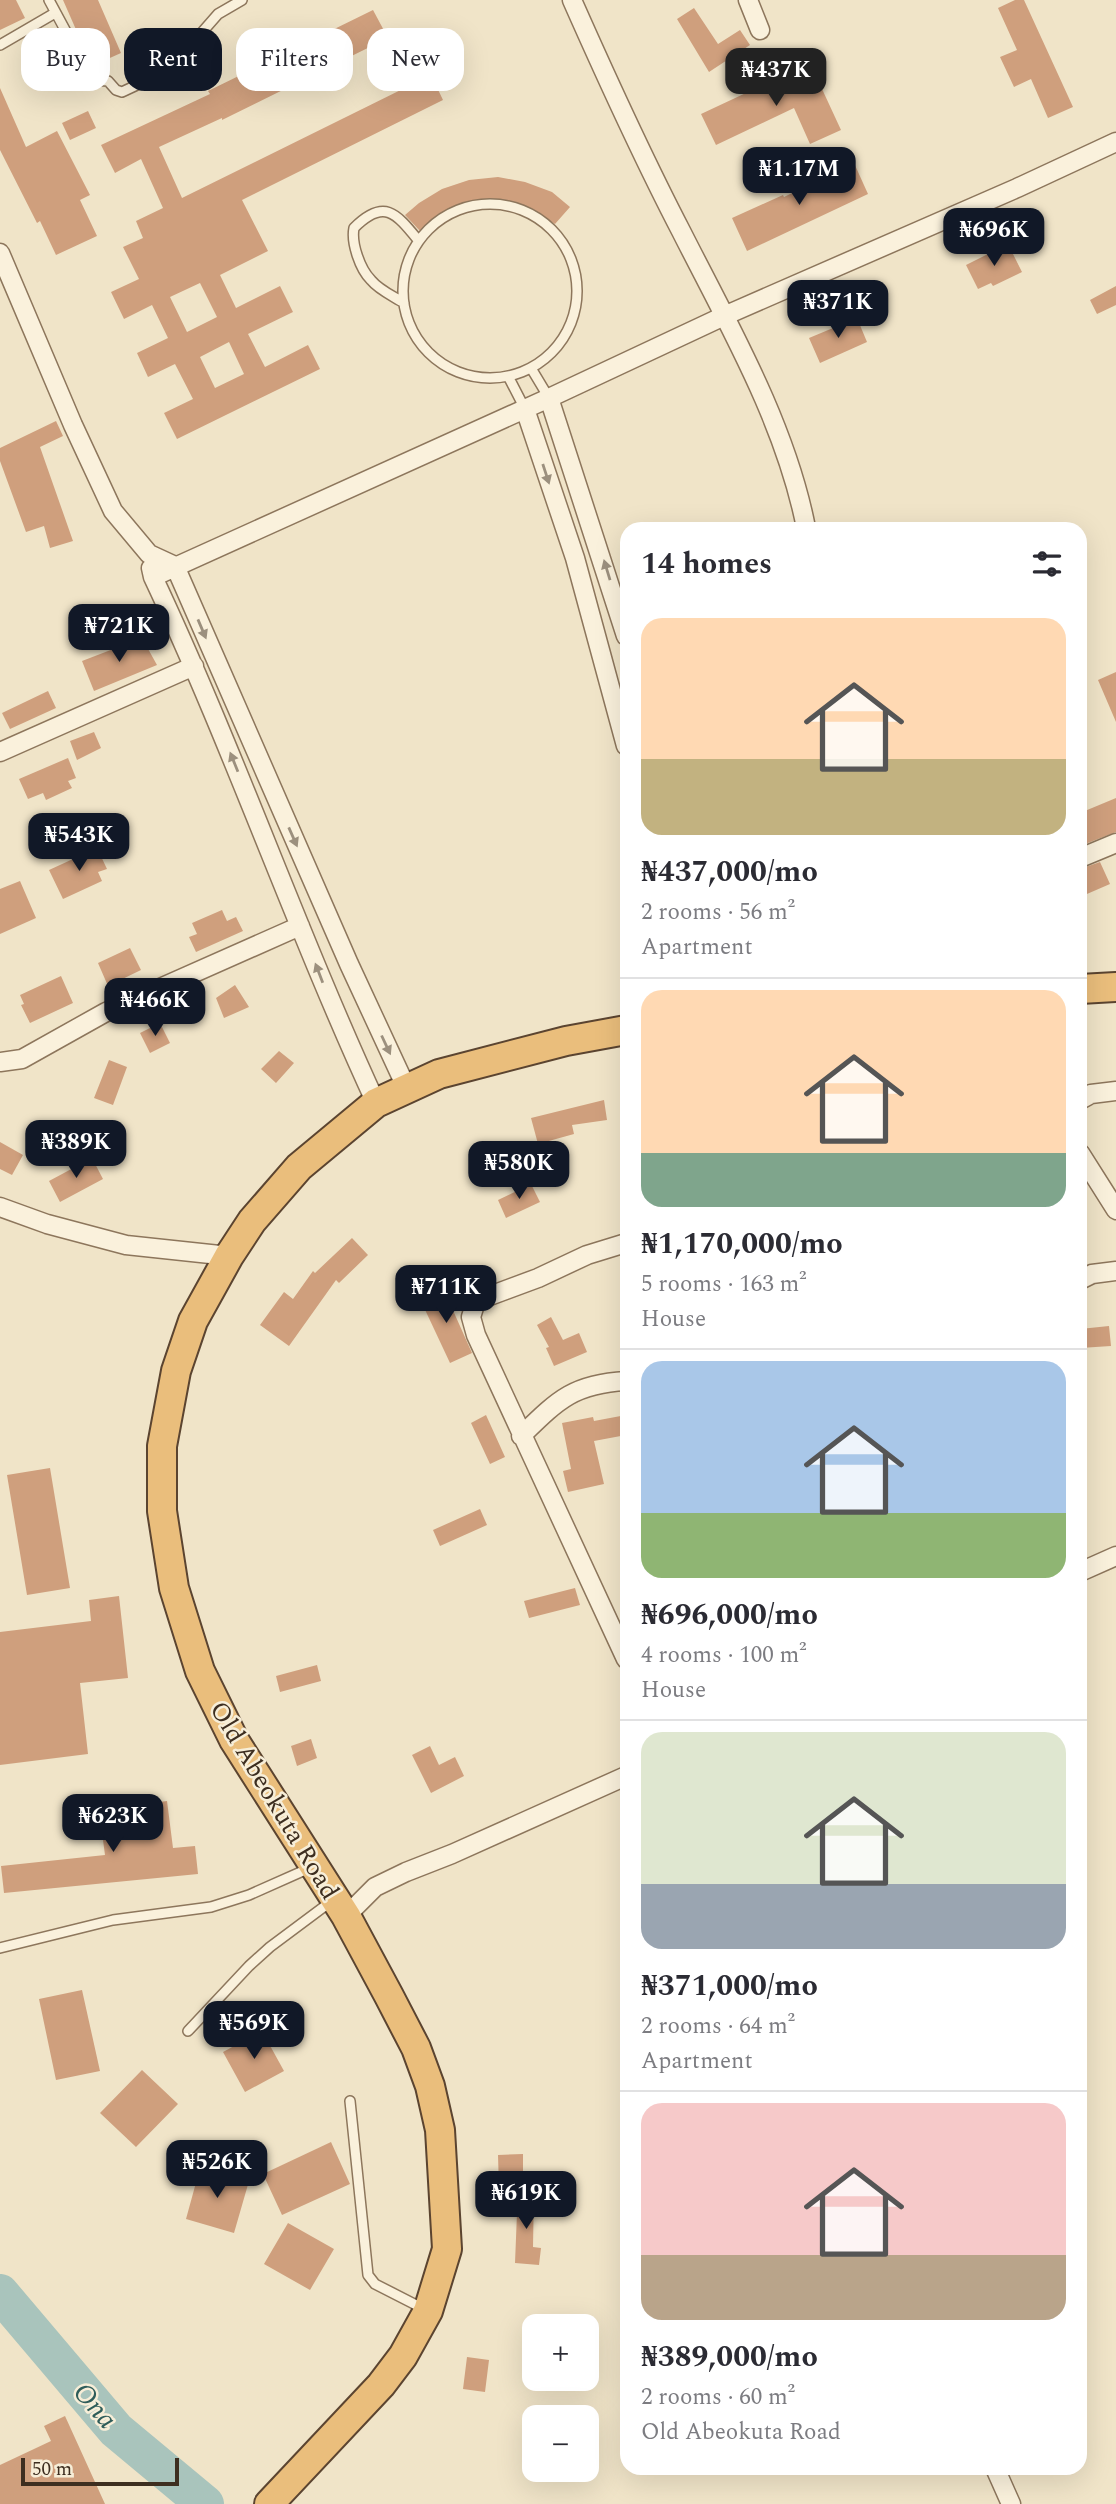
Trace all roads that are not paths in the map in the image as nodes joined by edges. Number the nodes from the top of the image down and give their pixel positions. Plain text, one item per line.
1 (49, 0) edge
2 (242, 0) edge
3 (572, 0) edge
4 (748, 0) edge
5 (55, 13) junction
6 (760, 30) dead end
7 (0, 45) edge
8 (1116, 142) edge
9 (418, 240) junction
10 (0, 253) edge
11 (404, 303) junction
12 (724, 316) junction
13 (531, 368) junction
14 (508, 376) junction
15 (549, 398) junction
16 (525, 409) junction
17 (805, 522) edge
18 (149, 554) junction
19 (175, 566) junction
20 (153, 577) junction
21 (620, 617) edge
22 (194, 666) junction
23 (620, 724) edge
24 (0, 752) edge
25 (1116, 843) edge
26 (1087, 855) edge
27 (300, 926) junction
28 (1116, 987) edge
29 (1087, 989) edge
30 (620, 1031) edge
31 (0, 1062) edge
32 (407, 1089) junction
33 (1116, 1091) edge
34 (1087, 1096) edge
35 (376, 1103) junction
36 (1087, 1164) edge
37 (0, 1208) edge
38 (1116, 1210) edge
39 (620, 1245) edge
40 (229, 1256) junction
41 (1116, 1271) edge
42 (1087, 1276) edge
43 (620, 1381) edge
44 (521, 1436) junction
45 (1116, 1556) edge
46 (1087, 1569) edge
47 (620, 1646) edge
48 (620, 1779) edge
49 (313, 1866) junction
50 (340, 1907) junction
51 (0, 1948) edge
52 (188, 2031) dead end
53 (350, 2101) dead end
54 (428, 2312) junction
55 (998, 2475) edge
56 (269, 2504) edge
57 (1012, 2504) edge

1 - 5 lane
2 - 5 lane
3 - 12 street
4 - 6 street
5 - 7 lane
8 - 12 street
9 - 11 lane
9 - 11 lane
9 - 13 lane
10 - 18 street
11 - 14 lane
12 - 15 street
12 - 17 street
13 - 14 lane
13 - 15 lane
14 - 16 lane
15 - 16 street
21 -> 15 street
16 - 19 street
16 -> 23 street
18 - 19 street
18 - 20 street
19 - 20 street
19 -> 32 street
20 - 22 street
22 - 24 street
27 -> 22 street
25 - 26 street
27 - 31 street
35 -> 27 street
28 - 29 highway
30 - 32 highway, Old Abeokuta Road
32 - 35 highway, Old Abeokuta Road
33 - 34 street
35 - 40 highway, Old Abeokuta Road
36 - 38 street
37 - 40 street
39 - 44 street
40 - 49 highway, Old Abeokuta Road
41 - 42 street
43 - 44 street
44 - 47 street
45 - 46 street
48 - 50 street
49 - 50 highway, Old Abeokuta Road
49 - 51 lane
50 - 52 lane
50 - 54 highway, Old Abeokuta Road
53 - 54 lane
54 - 56 highway, Old Abeokuta Road
55 - 57 street

